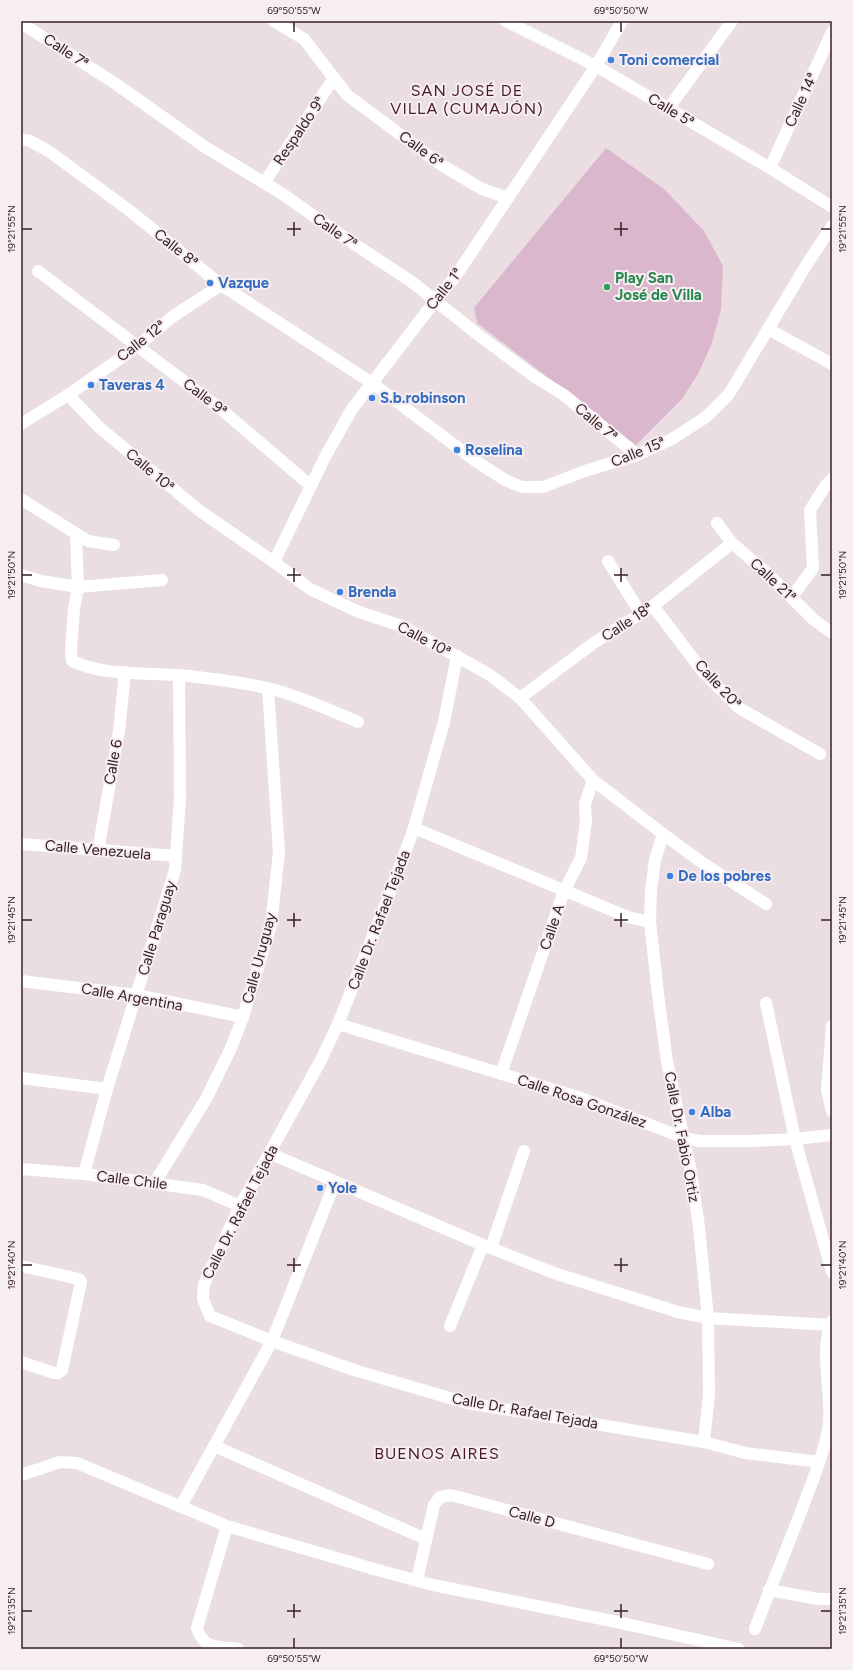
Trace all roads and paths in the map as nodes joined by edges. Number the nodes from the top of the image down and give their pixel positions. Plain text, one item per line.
1 (274, 21) edge
2 (506, 21) edge
3 (622, 21) edge
4 (732, 21) edge
5 (21, 23) edge
6 (832, 32) edge
7 (596, 66) junction
8 (334, 78) junction
9 (668, 109) junction
10 (21, 139) edge
11 (770, 168) junction
12 (264, 183) junction
13 (508, 198) junction
14 (832, 207) edge
15 (832, 226) edge
16 (38, 271) dead end
17 (221, 285) junction
18 (435, 301) junction
19 (768, 329) junction
20 (138, 346) junction
21 (832, 364) edge
22 (372, 383) junction
23 (68, 395) junction
24 (21, 424) edge
25 (637, 455) junction
26 (832, 479) edge
27 (310, 486) junction
28 (21, 499) edge
29 (717, 523) dead end
30 (76, 534) junction
31 (732, 543) junction
32 (114, 545) dead end
33 (608, 561) dead end
34 (274, 562) junction
35 (21, 575) edge
36 (162, 580) dead end
37 (78, 587) junction
38 (792, 597) junction
39 (653, 606) junction
40 (641, 614) junction
41 (832, 633) edge
42 (457, 656) junction
43 (125, 672) junction
44 (179, 675) junction
45 (268, 688) junction
46 (520, 698) junction
47 (358, 722) dead end
48 (820, 754) dead end
49 (593, 780) junction
50 (414, 828) junction
51 (663, 834) junction
52 (21, 844) edge
53 (98, 851) junction
54 (176, 856) junction
55 (564, 891) junction
56 (766, 904) dead end
57 (650, 922) junction
58 (21, 981) edge
59 (136, 994) junction
60 (766, 1003) dead end
61 (243, 1017) junction
62 (338, 1024) junction
63 (832, 1026) edge
64 (502, 1074) junction
65 (21, 1078) edge
66 (107, 1088) junction
67 (832, 1111) edge
68 (832, 1135) edge
69 (684, 1138) junction
70 (795, 1139) junction
71 (524, 1151) dead end
72 (269, 1153) junction
73 (21, 1169) edge
74 (84, 1174) junction
75 (155, 1182) junction
76 (335, 1182) junction
77 (240, 1206) junction
78 (487, 1247) junction
79 (21, 1266) edge
80 (832, 1272) edge
81 (708, 1318) junction
82 (831, 1323) edge
83 (450, 1326) dead end
84 (272, 1341) junction
85 (21, 1362) edge
86 (830, 1423) edge
87 (704, 1442) junction
88 (214, 1446) junction
89 (819, 1462) junction
90 (21, 1475) edge
91 (181, 1506) junction
92 (227, 1526) junction
93 (426, 1539) junction
94 (708, 1564) dead end
95 (417, 1580) junction
96 (769, 1590) junction
97 (832, 1599) edge
98 (755, 1629) dead end
99 (238, 1649) edge
100 (739, 1649) edge

1 - 8 street, Calle 6ª
2 - 7 street, Calle 5ª
3 - 7 street, Calle 1ª
4 - 9 street
5 - 12 street, Calle 7ª
6 - 11 street, Calle 14ª
7 - 9 street, Calle 5ª
7 - 13 street, Calle 1ª
8 - 12 street, Respaldo 9ª
8 - 13 street, Calle 6ª
9 - 11 street, Calle 5ª
10 - 17 street, Calle 8ª
11 - 14 street, Calle 5ª
12 - 18 street, Calle 7ª
13 - 18 street, Calle 1ª
15 - 19 street, Calle 15ª
16 - 20 street, Calle 9ª
17 - 20 street, Calle 12ª
17 - 22 street, Calle 8ª
18 - 22 street, Calle 1ª
18 - 25 street, Calle 7ª
19 - 21 street
19 - 25 street, Calle 15ª
20 - 23 street, Calle 12ª
20 - 27 street, Calle 9ª
22 - 25 street, Calle 15ª
22 - 27 street, Calle 1ª
23 - 24 street, Calle 12ª
23 - 34 street, Calle 10ª
26 - 38 street
27 - 34 street, Calle 1ª
28 - 30 street
29 - 31 street, Calle 21ª
30 - 32 street
30 - 37 street
31 - 38 street, Calle 21ª
31 - 39 street, Calle 18ª
33 - 40 street
34 - 42 street, Calle 10ª
35 - 37 street
36 - 37 street
37 - 43 street
38 - 41 street, Calle 21ª
39 - 40 street, Calle 18ª
39 - 48 street, Calle 20ª
40 - 46 street, Calle 18ª
42 - 46 street, Calle 10ª
42 - 50 street, Calle Dr. Rafael Tejada
43 - 44 street
43 - 53 street, Calle 6
44 - 45 street
44 - 54 street, Calle Paraguay
45 - 47 street
45 - 61 street, Calle Uruguay
46 - 49 street, Calle 10ª
49 - 51 street, Calle 10ª
49 - 55 street, Calle A
50 - 55 street
50 - 62 street, Calle Dr. Rafael Tejada
51 - 56 street, Calle 10ª
51 - 57 street, Calle Dr. Fabio Ortiz
52 - 53 street, Calle Venezuela
53 - 54 street, Calle Venezuela
54 - 59 street, Calle Paraguay
55 - 57 street
55 - 64 street, Calle A
57 - 69 street, Calle Dr. Fabio Ortiz
58 - 59 street, Calle Argentina
59 - 61 street, Calle Argentina
59 - 66 street, Calle Paraguay
60 - 70 street
61 - 75 street, Calle Uruguay
62 - 64 street, Calle Rosa González
62 - 72 street, Calle Dr. Rafael Tejada
63 - 67 street
64 - 69 street, Calle Rosa González
65 - 66 street
66 - 74 street, Calle Paraguay
68 - 70 street, Calle Rosa González
69 - 70 street, Calle Rosa González
69 - 81 street, Calle Dr. Fabio Ortiz
70 - 80 street
71 - 78 street
72 - 76 street
72 - 77 street, Calle Dr. Rafael Tejada
73 - 74 street, Calle Chile
74 - 75 street, Calle Chile
75 - 77 street, Calle Chile
76 - 78 street
76 - 84 street
77 - 84 street, Calle Dr. Rafael Tejada
78 - 81 street
78 - 83 street
79 - 85 street
81 - 82 street
81 - 87 street, Calle Dr. Fabio Ortiz
82 - 86 street
84 - 87 street, Calle Dr. Rafael Tejada
84 - 88 street
86 - 89 street
87 - 89 street, Calle Dr. Rafael Tejada
88 - 91 street
88 - 93 street
89 - 96 street
90 - 91 street
91 - 92 street
92 - 95 street
92 - 99 street
93 - 94 street, Calle D
93 - 95 street, Calle D
95 - 100 street
96 - 97 street
96 - 98 street

